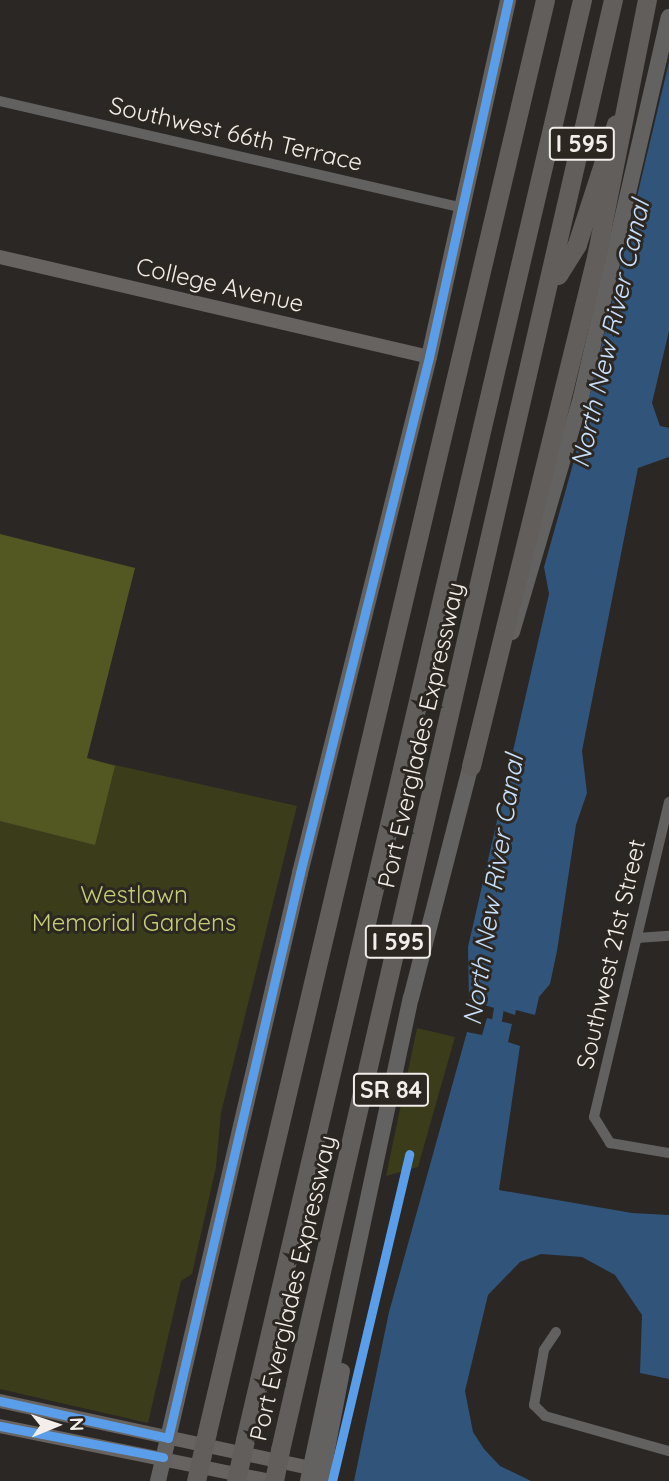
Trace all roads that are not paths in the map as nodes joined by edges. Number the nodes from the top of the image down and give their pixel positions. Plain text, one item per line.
1 (508, 0) edge
2 (545, 0) edge
3 (582, 0) edge
4 (613, 0) edge
5 (647, 0) edge
6 (656, 0) edge
7 (669, 17) edge
8 (0, 101) edge
9 (463, 208) junction
10 (0, 257) edge
11 (550, 288) junction
12 (429, 357) junction
13 (471, 766) junction
14 (669, 802) edge
15 (669, 936) edge
16 (637, 938) junction
17 (669, 1153) edge
18 (371, 1182) junction
19 (556, 1332) dead end
20 (0, 1401) edge
21 (0, 1426) edge
22 (167, 1438) junction
23 (669, 1451) edge
24 (163, 1457) junction
25 (309, 1474) edge
26 (158, 1481) edge
27 (196, 1481) edge
28 (236, 1481) edge
29 (272, 1481) edge
30 (321, 1481) edge

1 - 9 main road
2 - 27 highway, Port Everglades Expressway / I 595, bridge
3 - 28 highway, bridge
4 - 11 highway, Port Everglades Expressway / I 595
5 - 13 highway, bridge
6 - 11 highway
7 - 13 main road, SR 84
8 - 9 street, Southwest 66th Terrace
9 - 12 main road
10 - 12 main road, College Avenue
11 - 29 highway, Port Everglades Expressway / I 595, bridge
12 - 22 main road
13 - 18 main road, SR 84
14 - 16 street, Southwest 21st Street
15 - 16 street
16 - 17 street, Southwest 21st Street
18 - 25 main road, SR 84
18 - 30 main road
19 - 23 street
20 - 22 main road
21 - 24 main road
22 - 24 main road
22 - 25 main road
24 - 26 main road
24 - 29 main road

